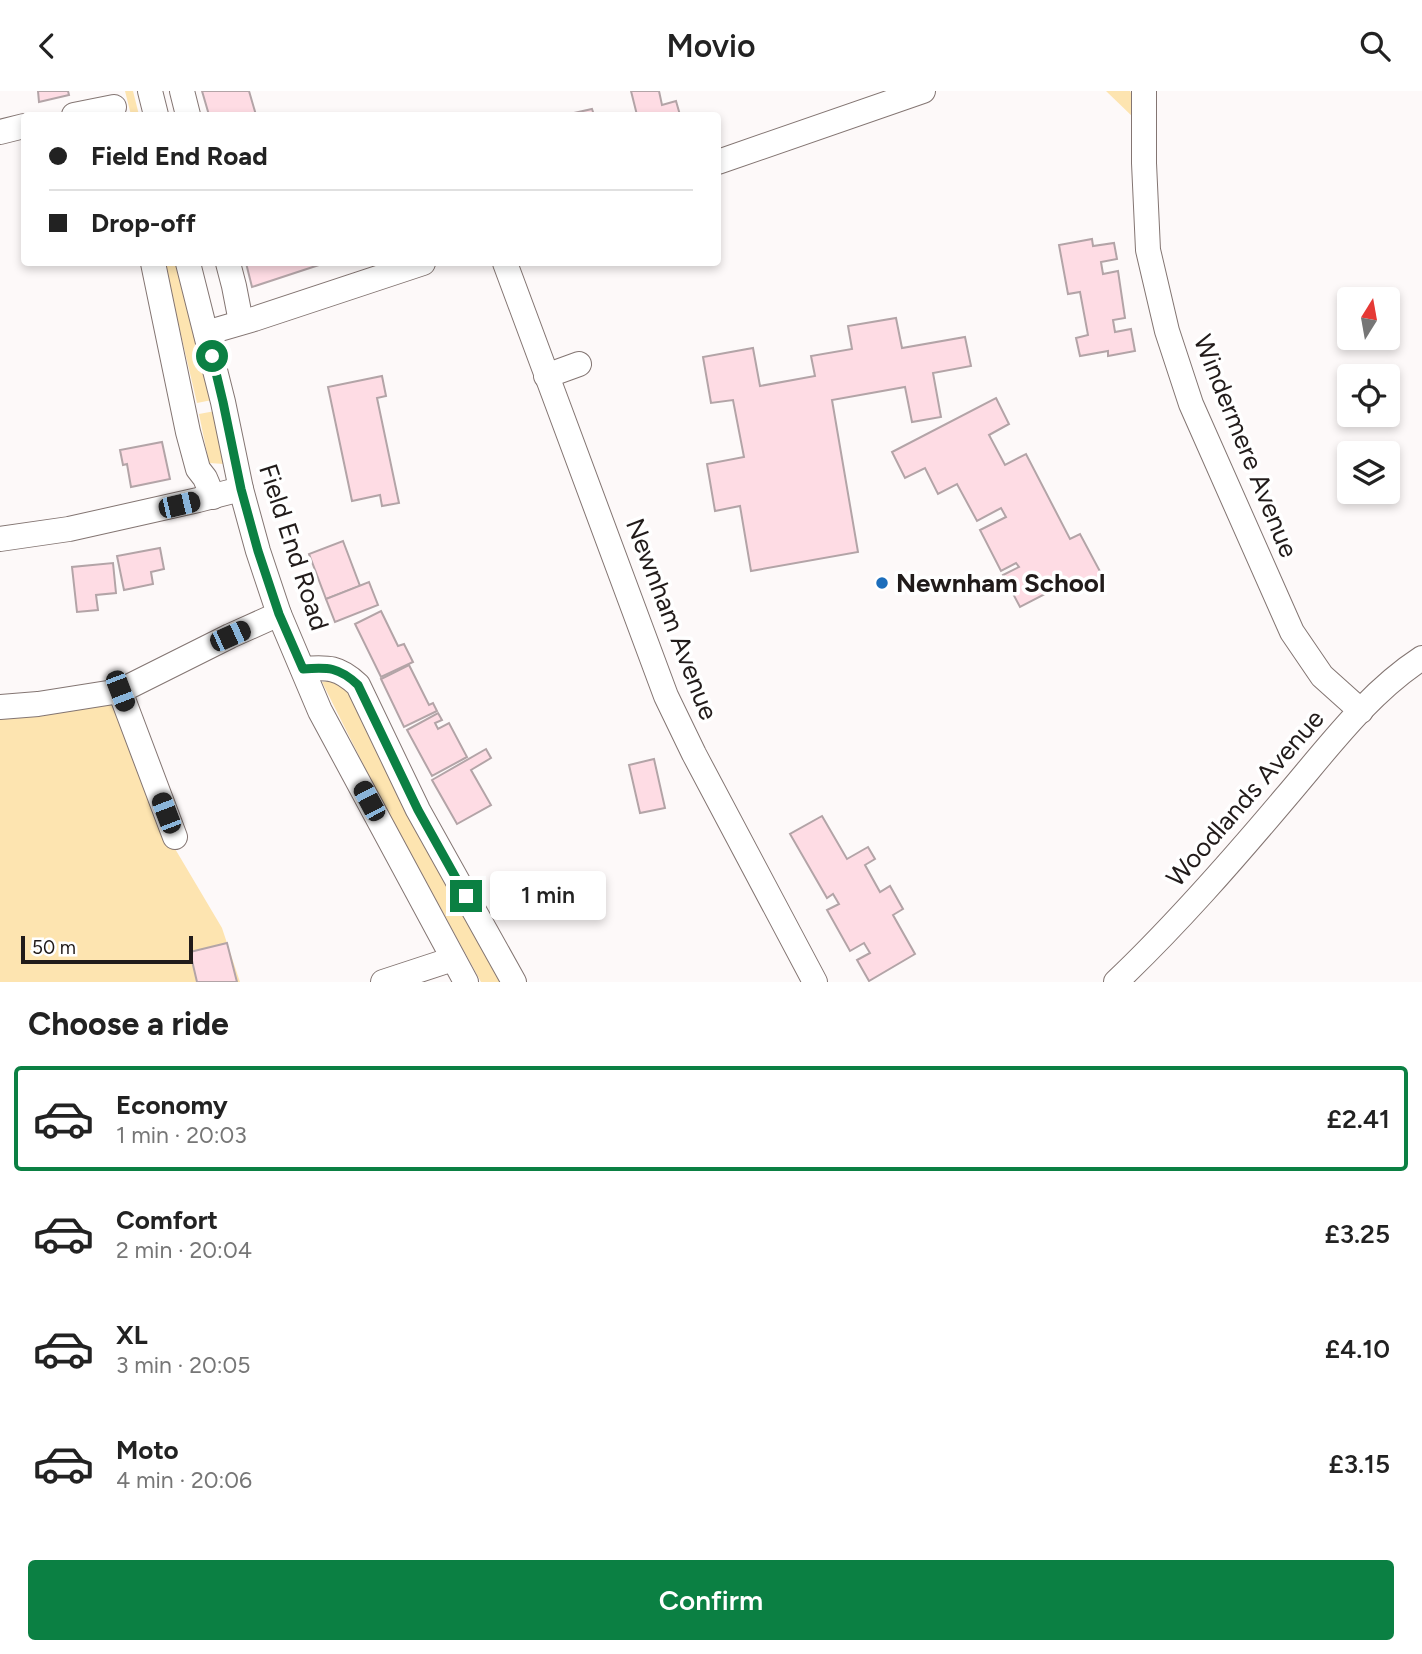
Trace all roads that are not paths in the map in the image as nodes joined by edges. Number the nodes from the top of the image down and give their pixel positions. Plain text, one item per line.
1 (150, 91) edge
2 (182, 91) edge
3 (923, 91) edge
4 (1144, 91) edge
5 (113, 105) edge
6 (86, 112) edge
7 (155, 112) edge
8 (187, 112) edge
9 (21, 128) edge
10 (0, 132) edge
11 (721, 161) edge
12 (154, 266) edge
13 (189, 266) edge
14 (229, 266) edge
15 (414, 266) edge
16 (506, 266) edge
17 (241, 322) junction
18 (206, 333) junction
19 (579, 364) dead end
20 (546, 376) junction
21 (241, 489) junction
22 (213, 497) junction
23 (0, 539) edge
24 (279, 614) junction
25 (1422, 658) edge
26 (303, 669) junction
27 (120, 691) junction
28 (0, 707) edge
29 (1361, 711) junction
30 (175, 837) dead end
31 (453, 959) junction
32 (383, 982) edge
33 (466, 982) edge
34 (514, 982) edge
35 (815, 982) edge
36 (1116, 982) edge

1 - 7 street
2 - 8 street
3 - 11 street
4 - 29 street, Windermere Avenue
5 - 6 street
9 - 10 street
12 - 22 street
13 - 18 street, Field End Road
14 - 17 street
15 - 17 street
16 - 20 street, Newnham Avenue
17 - 18 street
18 - 21 street, Field End Road
19 - 20 street
20 - 35 street, Newnham Avenue
21 - 22 street
21 - 24 street, Field End Road
22 - 23 street
24 - 26 street, Field End Road
24 - 27 street
25 - 29 street, Woodlands Avenue
26 - 31 street, Field End Road
26 - 34 street
27 - 28 street
27 - 30 street
29 - 36 street, Woodlands Avenue
31 - 32 street
31 - 33 street, Field End Road

